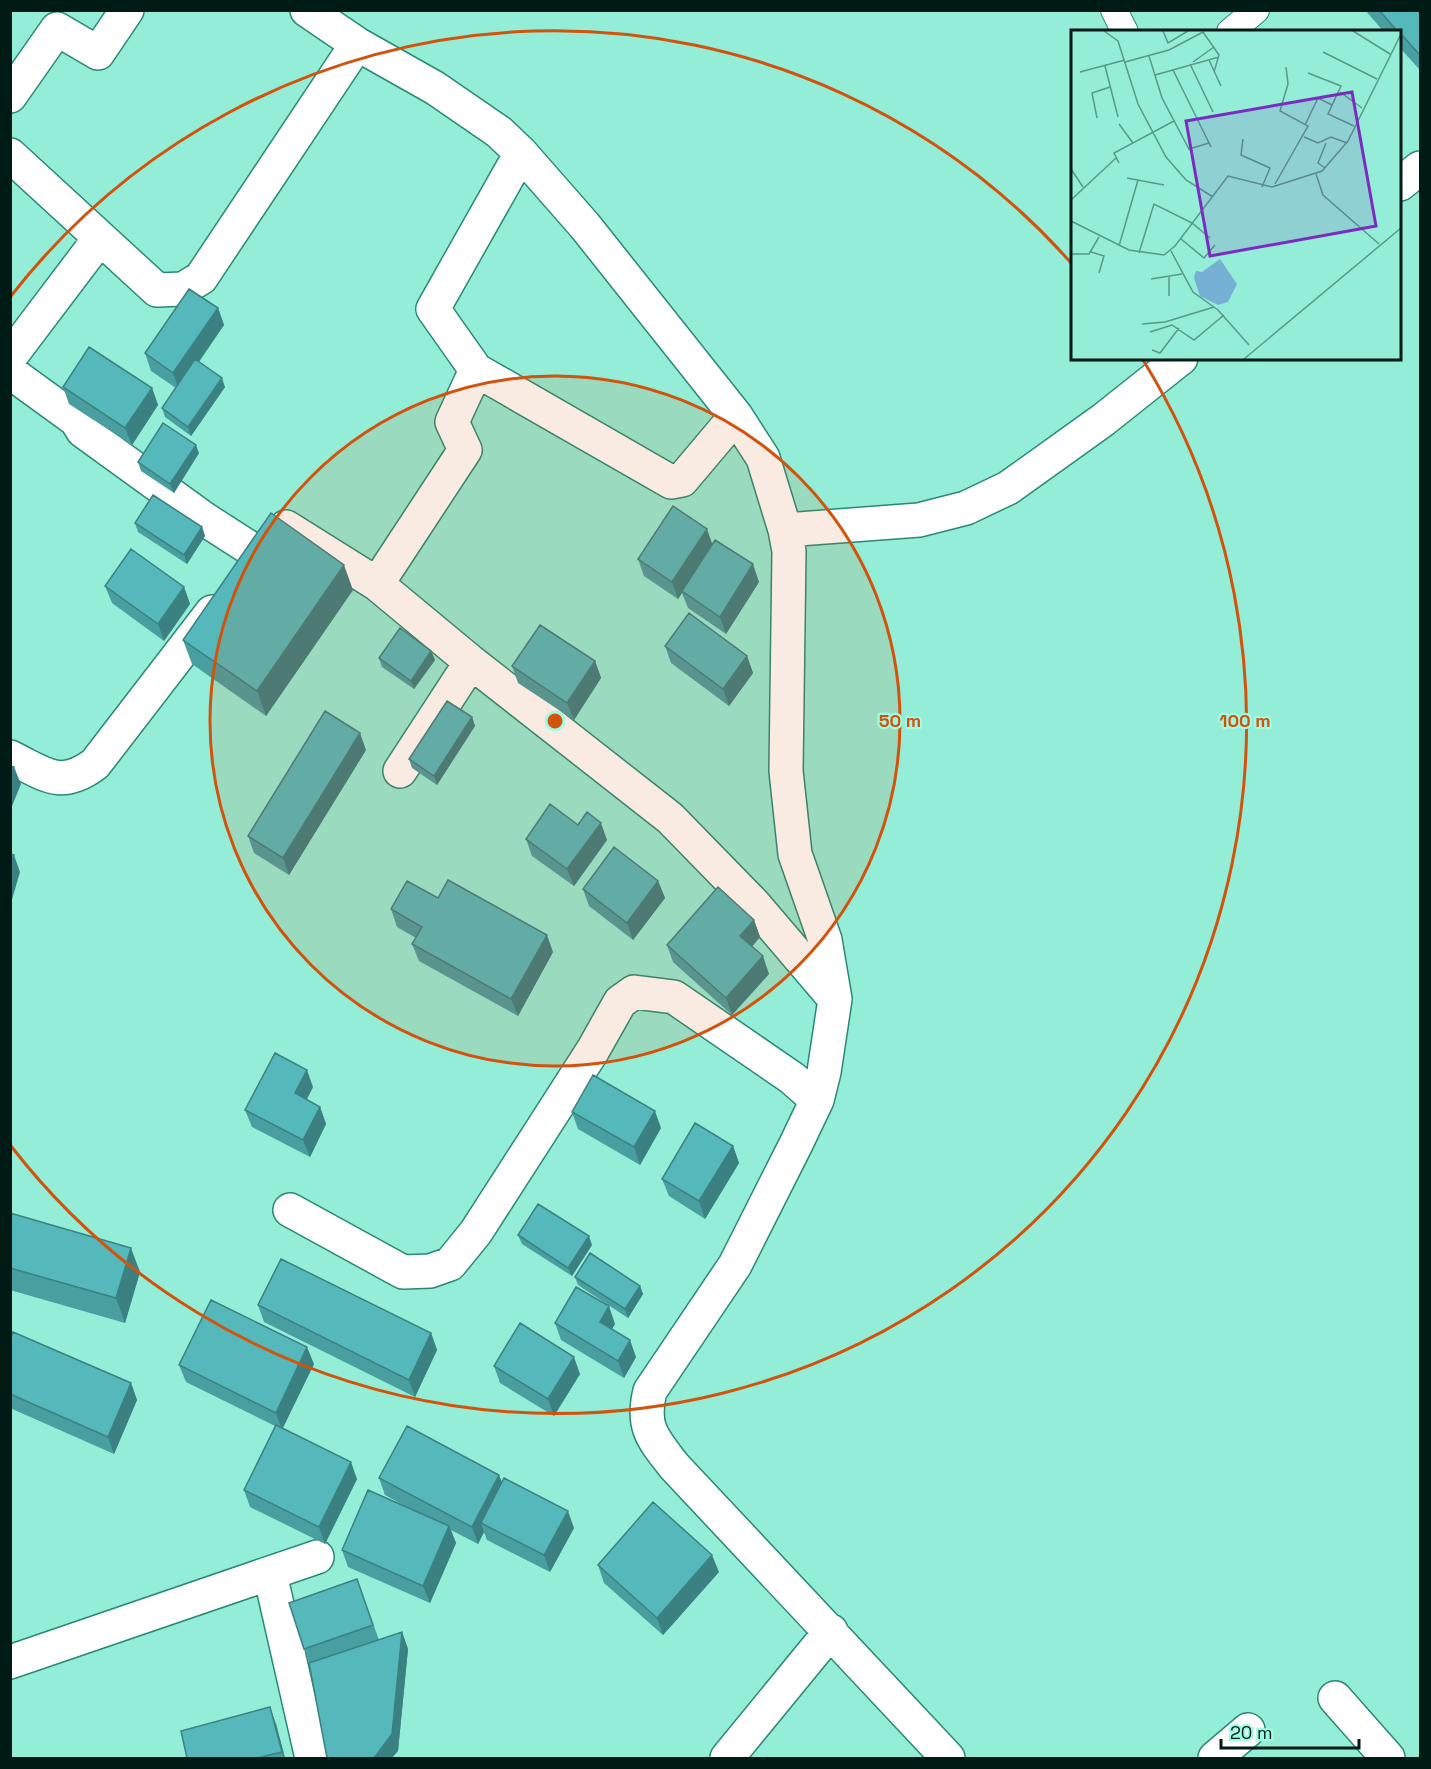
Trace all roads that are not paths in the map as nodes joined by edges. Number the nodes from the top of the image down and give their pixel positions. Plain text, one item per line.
1 (127, 10) edge
2 (307, 10) edge
3 (1114, 10) edge
4 (1256, 10) edge
5 (1124, 30) edge
6 (1232, 30) edge
7 (357, 44) junction
8 (10, 96) edge
9 (521, 153) junction
10 (10, 155) edge
11 (1420, 168) edge
12 (1401, 183) edge
13 (100, 238) junction
14 (10, 357) edge
15 (1178, 360) edge
16 (476, 370) junction
17 (10, 372) edge
18 (736, 416) junction
19 (785, 530) junction
20 (256, 552) junction
21 (377, 584) junction
22 (471, 662) junction
23 (10, 758) edge
24 (400, 771) dead end
25 (835, 999) junction
26 (817, 1100) junction
27 (290, 1210) dead end
28 (317, 1557) dead end
29 (270, 1574) junction
30 (831, 1631) junction
31 (10, 1662) edge
32 (1335, 1698) dead end
33 (1248, 1730) dead end
34 (312, 1758) edge
35 (727, 1758) edge
36 (948, 1758) edge
37 (1215, 1758) edge
38 (1388, 1758) edge

1 - 8 street
2 - 7 street
3 - 5 lane
4 - 6 lane
7 - 9 street
7 - 13 street
9 - 16 street
9 - 18 street
10 - 13 street
11 - 12 street
13 - 14 street
15 - 19 street
16 - 18 street
16 - 21 street
17 - 20 street
18 - 19 street
19 - 25 street
20 - 21 street
20 - 23 street
21 - 22 street
22 - 24 street
22 - 25 street
25 - 26 street
26 - 27 street
26 - 30 street
28 - 29 street
29 - 31 street
29 - 34 street
30 - 35 street
30 - 36 street
32 - 38 street
33 - 37 street

